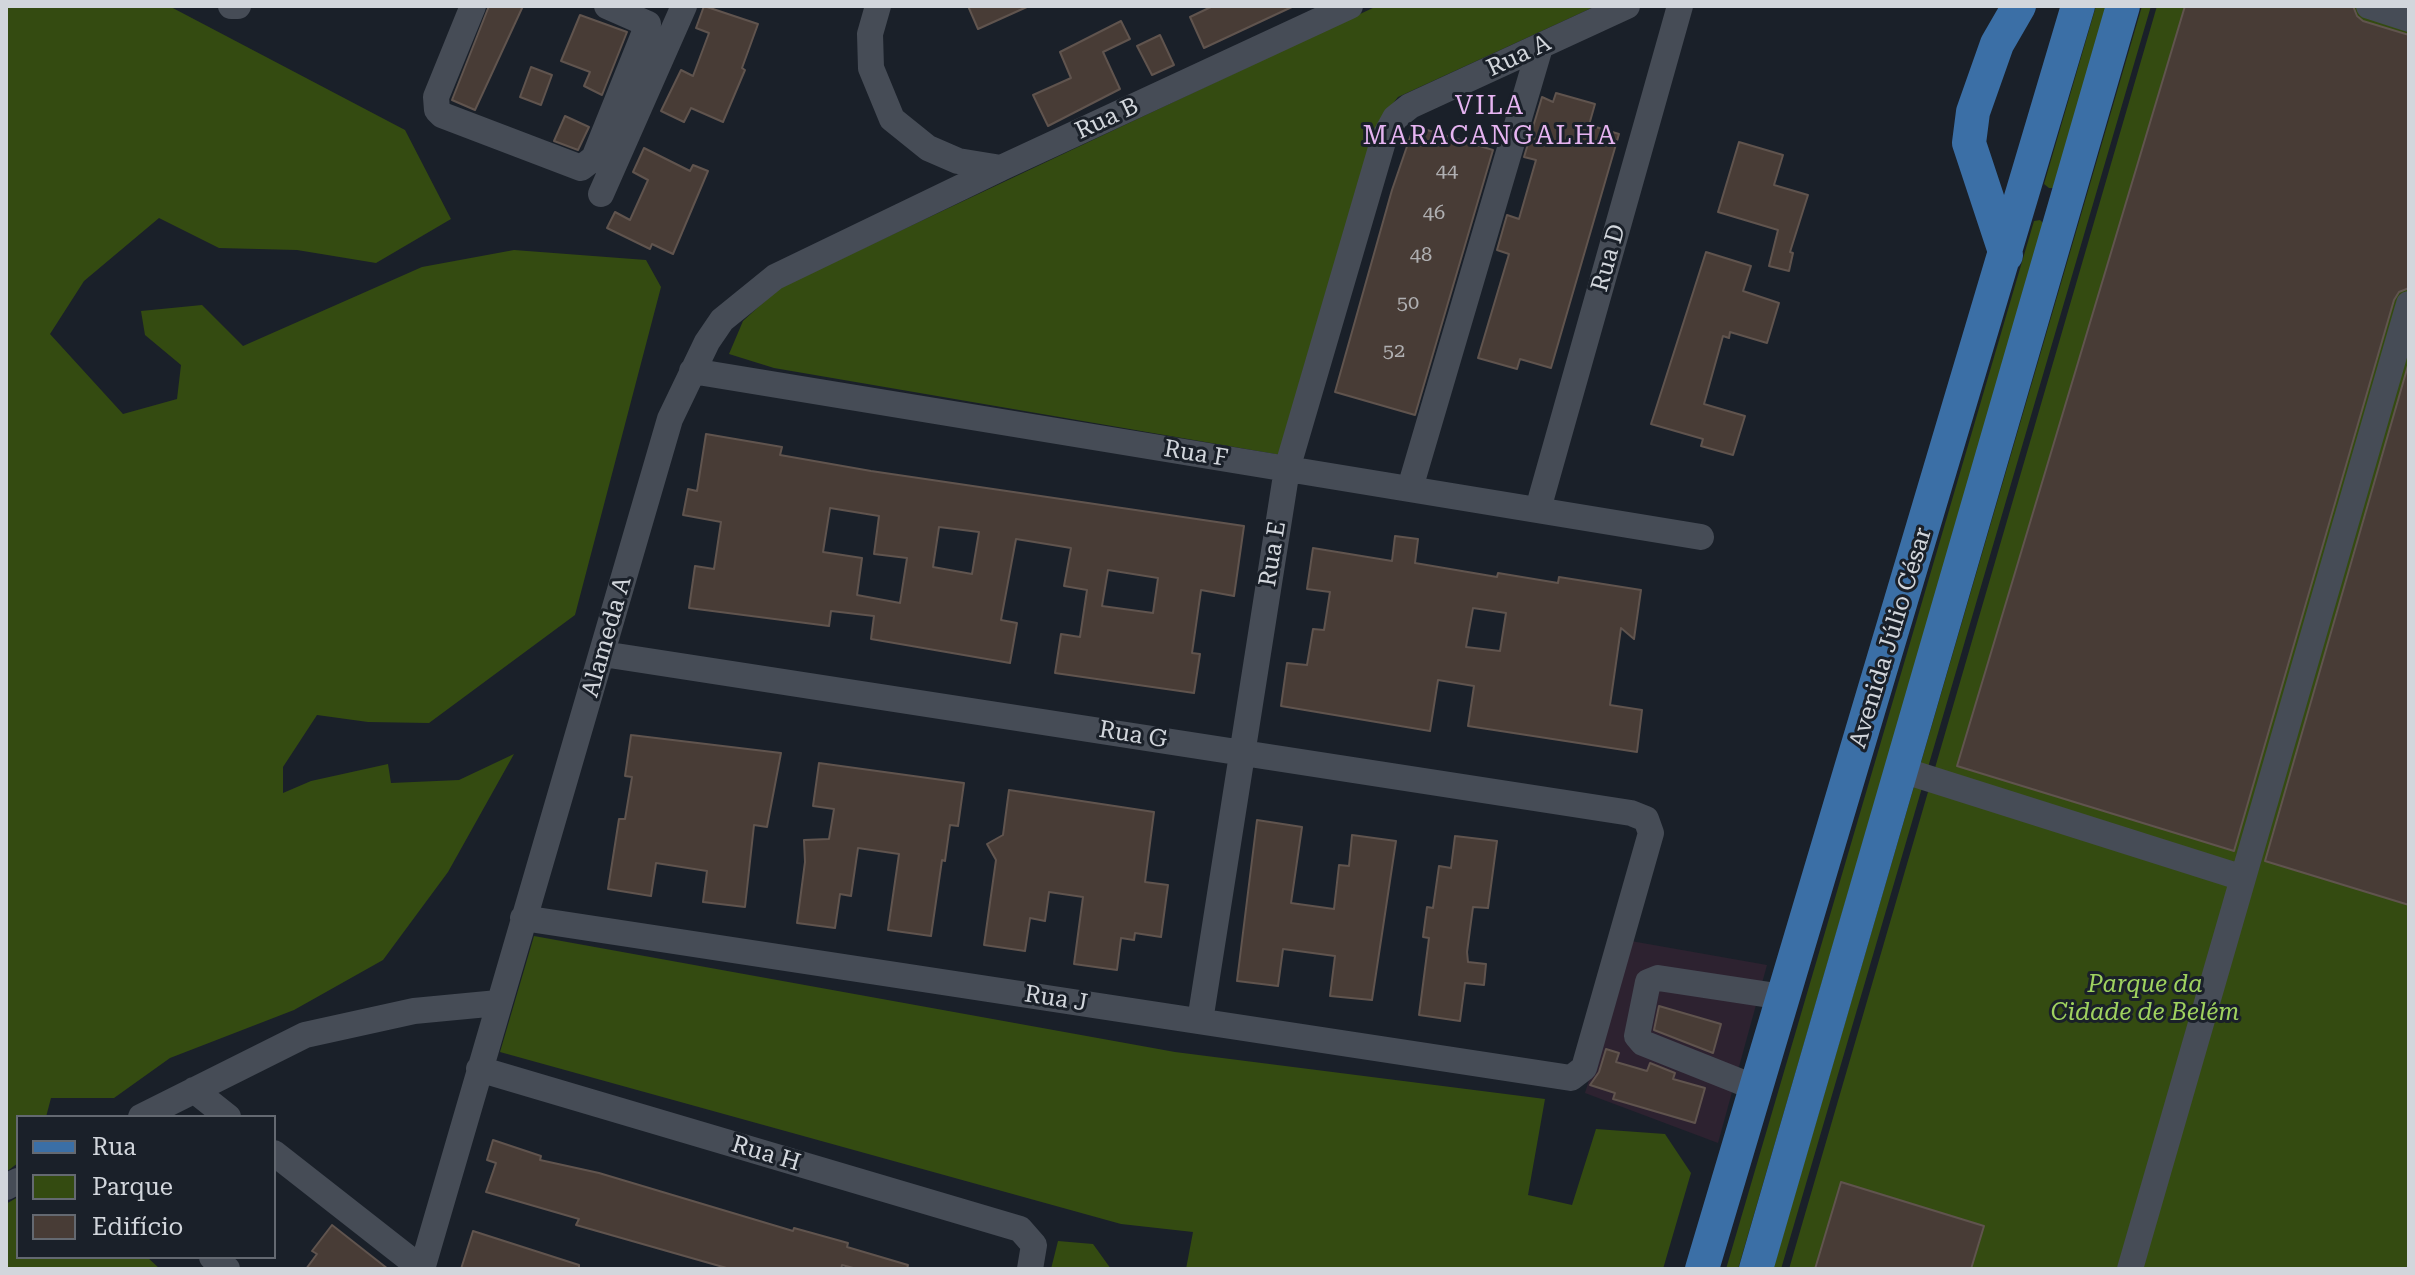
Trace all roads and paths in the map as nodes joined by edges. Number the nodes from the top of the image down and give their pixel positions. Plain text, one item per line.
1 (231, 6) edge
2 (238, 6) edge
3 (473, 6) edge
4 (607, 6) edge
5 (684, 6) edge
6 (878, 6) edge
7 (1350, 6) edge
8 (1627, 6) edge
9 (1680, 6) edge
10 (2019, 6) edge
11 (2078, 6) edge
12 (2123, 6) edge
13 (2369, 6) edge
14 (2409, 19) edge
15 (1540, 47) junction
16 (1410, 106) joint
17 (1978, 167) junction
18 (1001, 168) junction
19 (2072, 187) junction
20 (2026, 188) junction
21 (601, 194) dead end
22 (2006, 255) junction
23 (2409, 304) edge
24 (692, 371) junction
25 (1287, 469) junction
26 (1410, 488) junction
27 (1538, 509) junction
28 (1701, 537) dead end
29 (603, 654) junction
30 (1240, 752) junction
31 (1902, 770) junction
32 (2243, 878) junction
33 (523, 918) junction
34 (1783, 997) junction
35 (498, 1003) junction
36 (1200, 1021) junction
37 (1584, 1068) joint
38 (479, 1069) junction
39 (1756, 1088) junction
40 (194, 1090) junction
41 (145, 1115) edge
42 (225, 1115) edge
43 (276, 1155) edge
44 (1032, 1263) edge
45 (422, 1269) edge
46 (1702, 1269) edge
47 (1756, 1269) edge
48 (2130, 1269) edge

1 - 2 street
3 - 4 street
5 - 21 street
6 - 18 street
7 - 18 street, Rua B
8 - 15 street, Rua A
9 - 27 street, Rua D
10 - 17 main road
11 - 20 main road, Avenida Júlio César
12 - 19 main road, Avenida Júlio César
13 - 14 street
15 - 16 street, Rua A
15 - 26 street
16 - 25 street, Rua E
17 - 20 main road
17 - 22 main road
18 - 24 street, Alameda A
19 - 20 main road
19 - 31 main road, Avenida Júlio César
20 - 22 main road, Avenida Júlio César
22 - 34 main road, Avenida Júlio César
23 - 32 street
24 - 25 street, Rua F
24 - 29 street, Alameda A
25 - 26 street, Rua F
25 - 30 street, Rua E
26 - 27 street, Rua F
27 - 28 street, Rua F
29 - 30 street, Rua G
29 - 33 street, Alameda A
30 - 36 street, Rua E
30 - 37 street, Rua G
31 - 32 street
31 - 47 main road, Avenida Júlio César
32 - 48 street
33 - 35 street, Alameda A
33 - 36 street, Rua J
34 - 39 main road, Avenida Júlio César
34 - 39 street
35 - 38 street, Alameda A
35 - 40 street
36 - 37 street, Rua J
38 - 44 street, Rua H
38 - 45 street, Alameda A
39 - 46 main road, Avenida Júlio César
40 - 41 street
40 - 42 street
43 - 45 street

